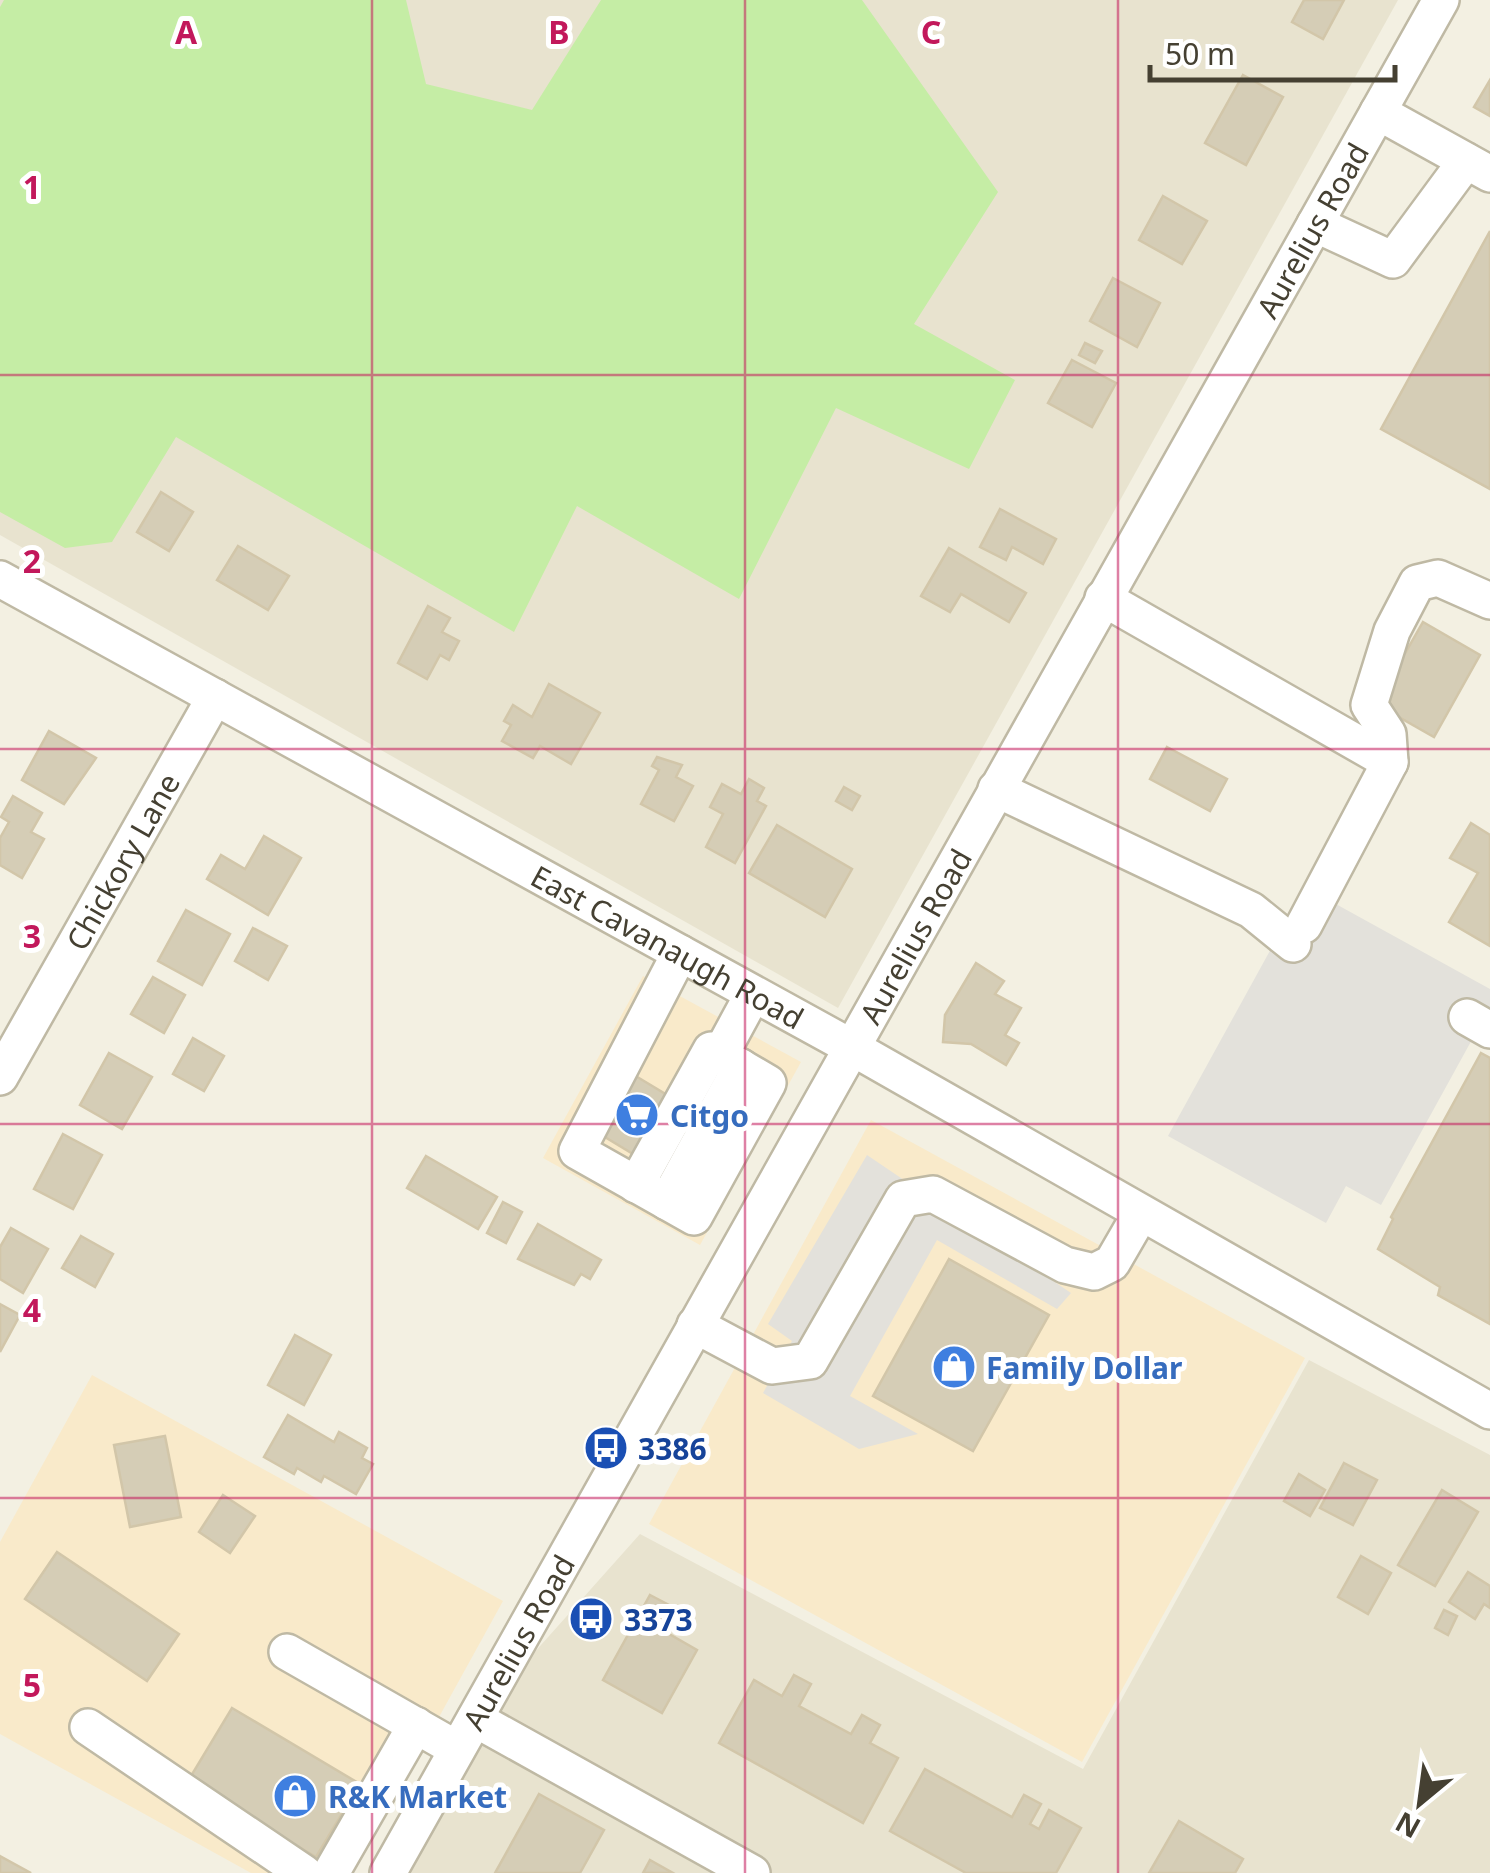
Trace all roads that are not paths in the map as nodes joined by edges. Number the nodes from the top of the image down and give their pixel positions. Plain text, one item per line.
1 (1441, 0) edge
2 (1378, 112) junction
3 (1478, 167) edge
4 (1315, 224) junction
5 (0, 578) edge
6 (1103, 598) junction
7 (1490, 601) edge
8 (215, 697) junction
9 (1390, 762) junction
10 (996, 789) junction
11 (680, 953) junction
12 (753, 994) junction
13 (851, 1047) junction
14 (730, 1061) junction
15 (0, 1077) edge
16 (652, 1193) junction
17 (1141, 1213) junction
18 (695, 1325) junction
19 (1490, 1411) edge
20 (287, 1652) dead end
21 (416, 1725) junction
22 (88, 1726) dead end
23 (466, 1734) junction
24 (304, 1873) edge
25 (330, 1873) edge
26 (388, 1873) edge
27 (752, 1873) edge

1 - 2 street, Aurelius Road
2 - 3 street
2 - 4 street, Aurelius Road
3 - 4 street
4 - 6 street, Aurelius Road
5 - 8 street, East Cavanaugh Road
6 - 9 street
6 - 10 street, Aurelius Road
7 - 9 street
8 - 11 street, East Cavanaugh Road
8 - 15 street, Chickory Lane
9 - 10 street
10 - 13 street, Aurelius Road
11 - 12 street, East Cavanaugh Road
11 - 16 street
12 - 13 street, East Cavanaugh Road
12 - 14 street
13 - 17 street, East Cavanaugh Road
13 - 18 street, Aurelius Road
14 - 16 street
14 - 16 street
17 - 18 street
17 - 19 street, East Cavanaugh Road
18 - 23 street, Aurelius Road
20 - 21 street
21 - 23 street
21 - 25 street
22 - 24 street
23 - 26 street, Aurelius Road
23 - 27 street

